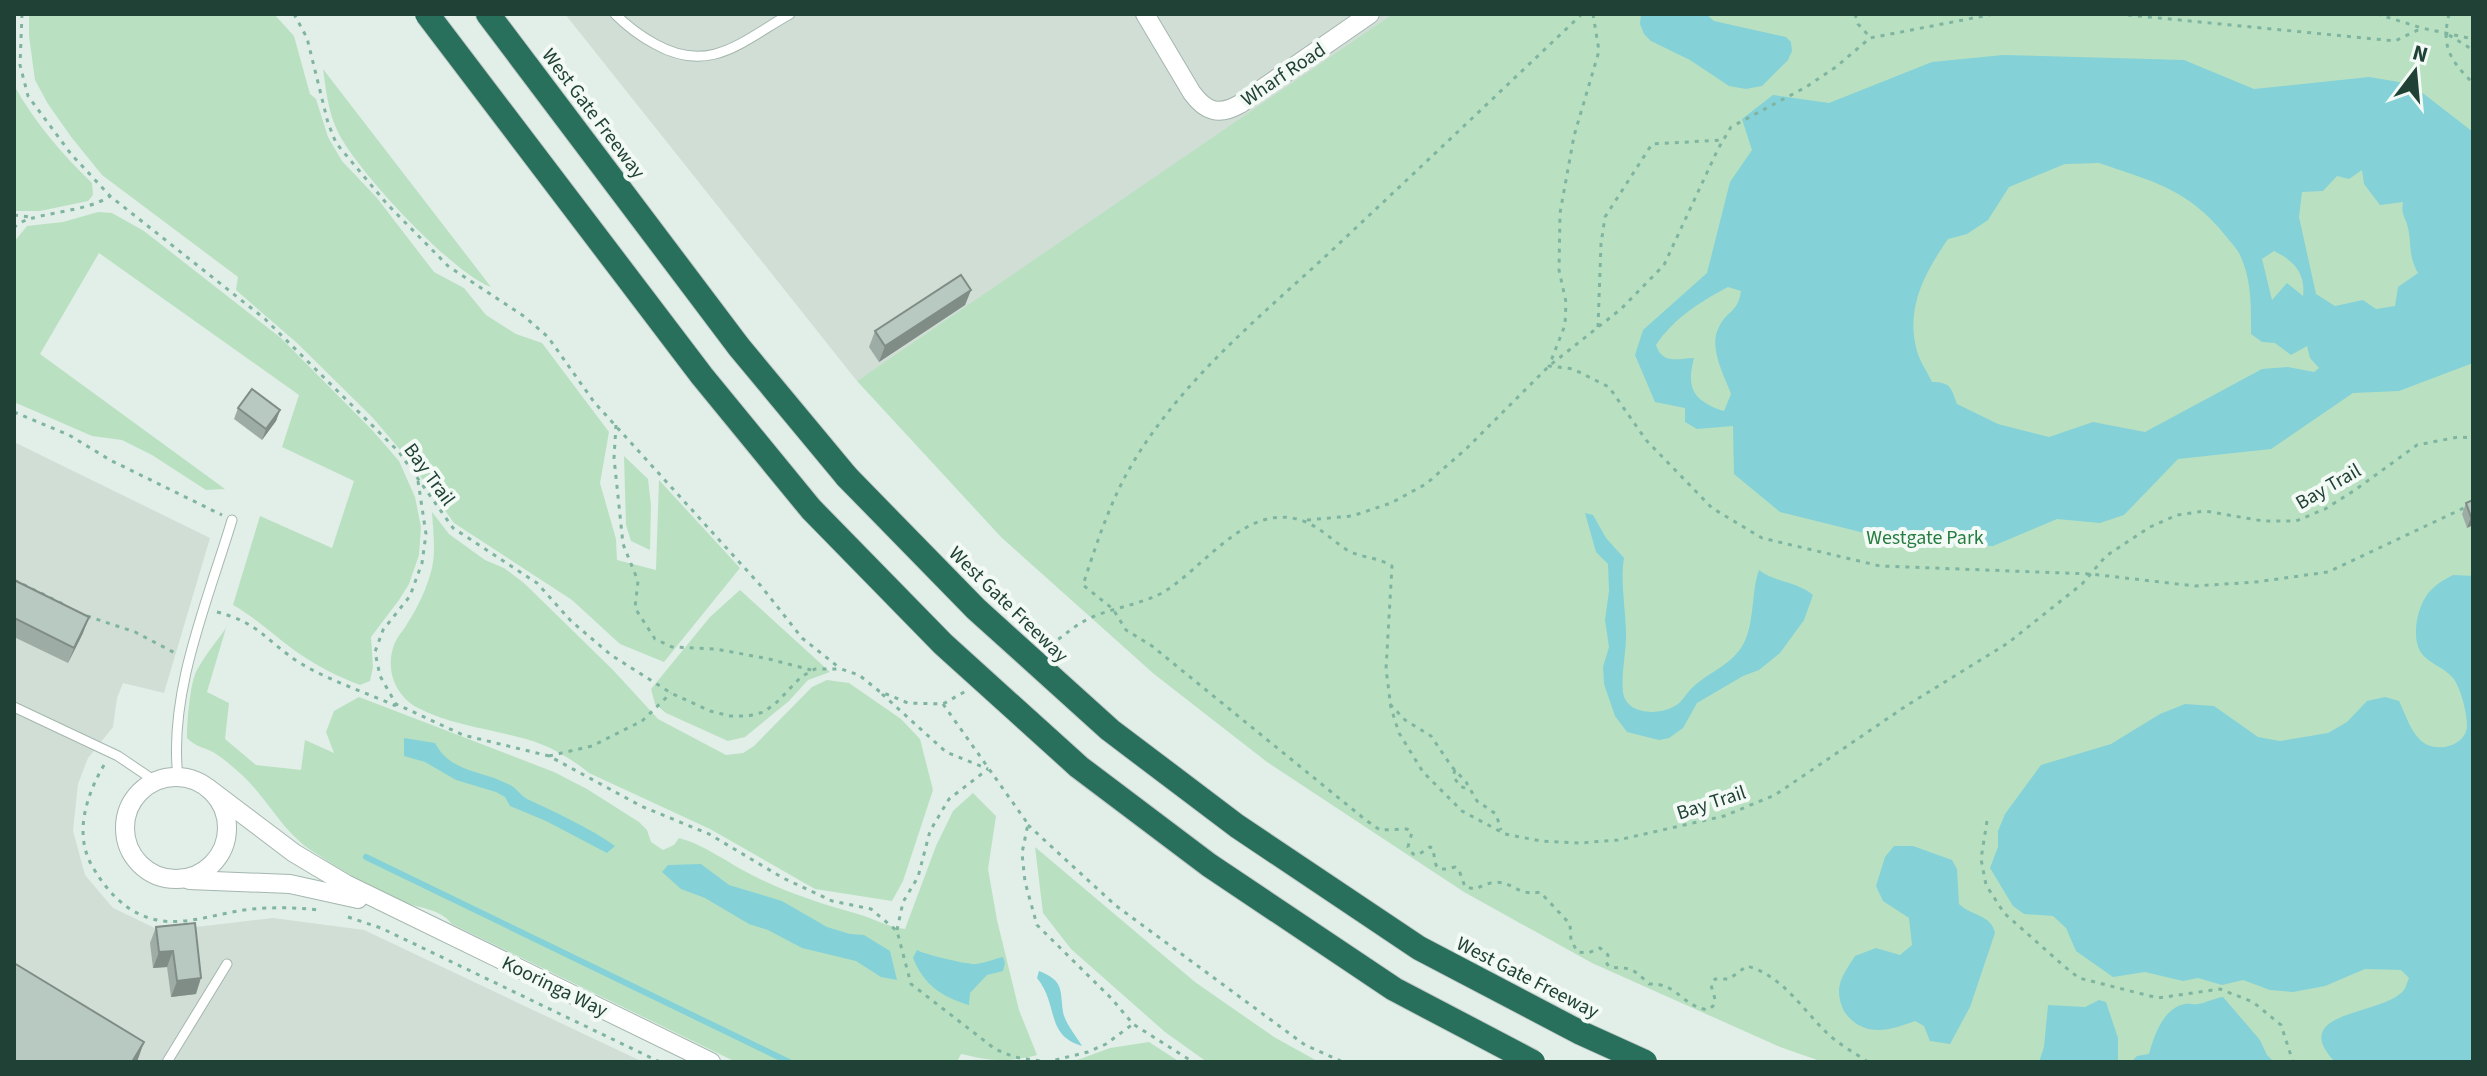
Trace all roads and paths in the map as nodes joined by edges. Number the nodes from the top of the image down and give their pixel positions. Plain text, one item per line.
1 (22, 14) edge
2 (294, 14) edge
3 (427, 14) edge
4 (488, 14) edge
5 (615, 14) edge
6 (790, 14) edge
7 (1145, 14) edge
8 (1370, 14) edge
9 (1582, 14) edge
10 (1593, 14) edge
11 (1855, 14) edge
12 (1994, 14) edge
13 (2118, 14) edge
14 (2377, 14) edge
15 (2449, 14) edge
16 (2422, 28) junction
17 (2444, 33) junction
18 (1870, 38) junction
19 (2473, 39) edge
20 (2473, 50) edge
21 (2473, 83) edge
22 (1723, 140) junction
23 (110, 196) junction
24 (14, 215) edge
25 (32, 217) junction
26 (14, 228) edge
27 (1598, 327) junction
28 (1549, 366) junction
29 (14, 412) edge
30 (616, 425) junction
31 (2473, 438) edge
32 (418, 477) junction
33 (2473, 504) edge
34 (232, 520) joint
35 (1303, 520) junction
36 (2091, 574) junction
37 (14, 580) edge
38 (65, 605) edge
39 (206, 609) junction
40 (1113, 609) junction
41 (78, 612) edge
42 (1091, 618) dead end
43 (190, 659) junction
44 (841, 669) junction
45 (811, 670) junction
46 (879, 691) junction
47 (671, 693) junction
48 (1390, 704) junction
49 (14, 707) edge
50 (404, 709) junction
51 (111, 753) junction
52 (549, 756) junction
53 (988, 769) junction
54 (1455, 770) junction
55 (178, 777) junction
56 (155, 781) junction
57 (208, 788) junction
58 (1469, 790) junction
59 (1987, 821) dead end
60 (1028, 824) junction
61 (1501, 831) junction
62 (172, 879) junction
63 (320, 911) dead end
64 (399, 911) junction
65 (344, 916) dead end
66 (897, 931) junction
67 (227, 964) dead end
68 (1133, 1024) junction
69 (167, 1062) edge
70 (660, 1062) edge
71 (711, 1062) edge
72 (1193, 1062) edge
73 (1343, 1062) edge
74 (1533, 1062) edge
75 (1645, 1062) edge
76 (1868, 1062) edge
77 (2293, 1062) edge

1 - 23 path, Bay Trail
2 - 30 path
3 - 74 highway, bridge
4 - 75 highway, West Gate Freeway, bridge
5 - 6 lane
7 - 8 street, Wharf Road
9 - 40 path
10 - 28 path
11 - 18 path
12 - 18 path
13 - 16 path
14 - 16 path
15 - 17 path
16 - 17 path
17 - 19 path
17 - 20 path
17 - 21 path
18 - 22 path
22 - 27 path
22 - 27 path
23 - 25 path
23 - 32 path, Bay Trail
24 - 25 path
25 - 26 path
27 - 28 path
28 - 35 path
28 - 36 path
29 - 34 path
30 - 44 path
30 - 45 path
31 - 36 path, Bay Trail
32 - 47 path, Bay Trail
32 - 50 path
33 - 36 path
34 - 39 lane
35 - 40 path
35 - 48 path, Bay Trail
36 - 61 path, Bay Trail
37 - 38 path
39 - 43 lane
39 - 50 path
40 - 42 path
40 - 76 path
41 - 43 path
43 - 55 lane
44 - 45 path
44 - 46 path
45 - 47 path, Bay Trail
46 - 53 path
46 - 53 path
47 - 52 path
48 - 54 path
48 - 61 path, Bay Trail
49 - 51 lane
50 - 52 path
51 - 56 lane
51 - 63 path
52 - 66 path
53 - 60 path
53 - 66 path
54 - 58 path
54 - 58 path
55 - 56 street
55 - 57 street
56 - 62 street
57 - 62 street
57 - 64 street, Kooringa Way
58 - 61 path
59 - 77 path
60 - 68 path
60 - 73 path
62 - 64 street, Kooringa Way
64 - 71 street, Kooringa Way
65 - 70 path
66 - 68 path
67 - 69 lane
68 - 72 path

